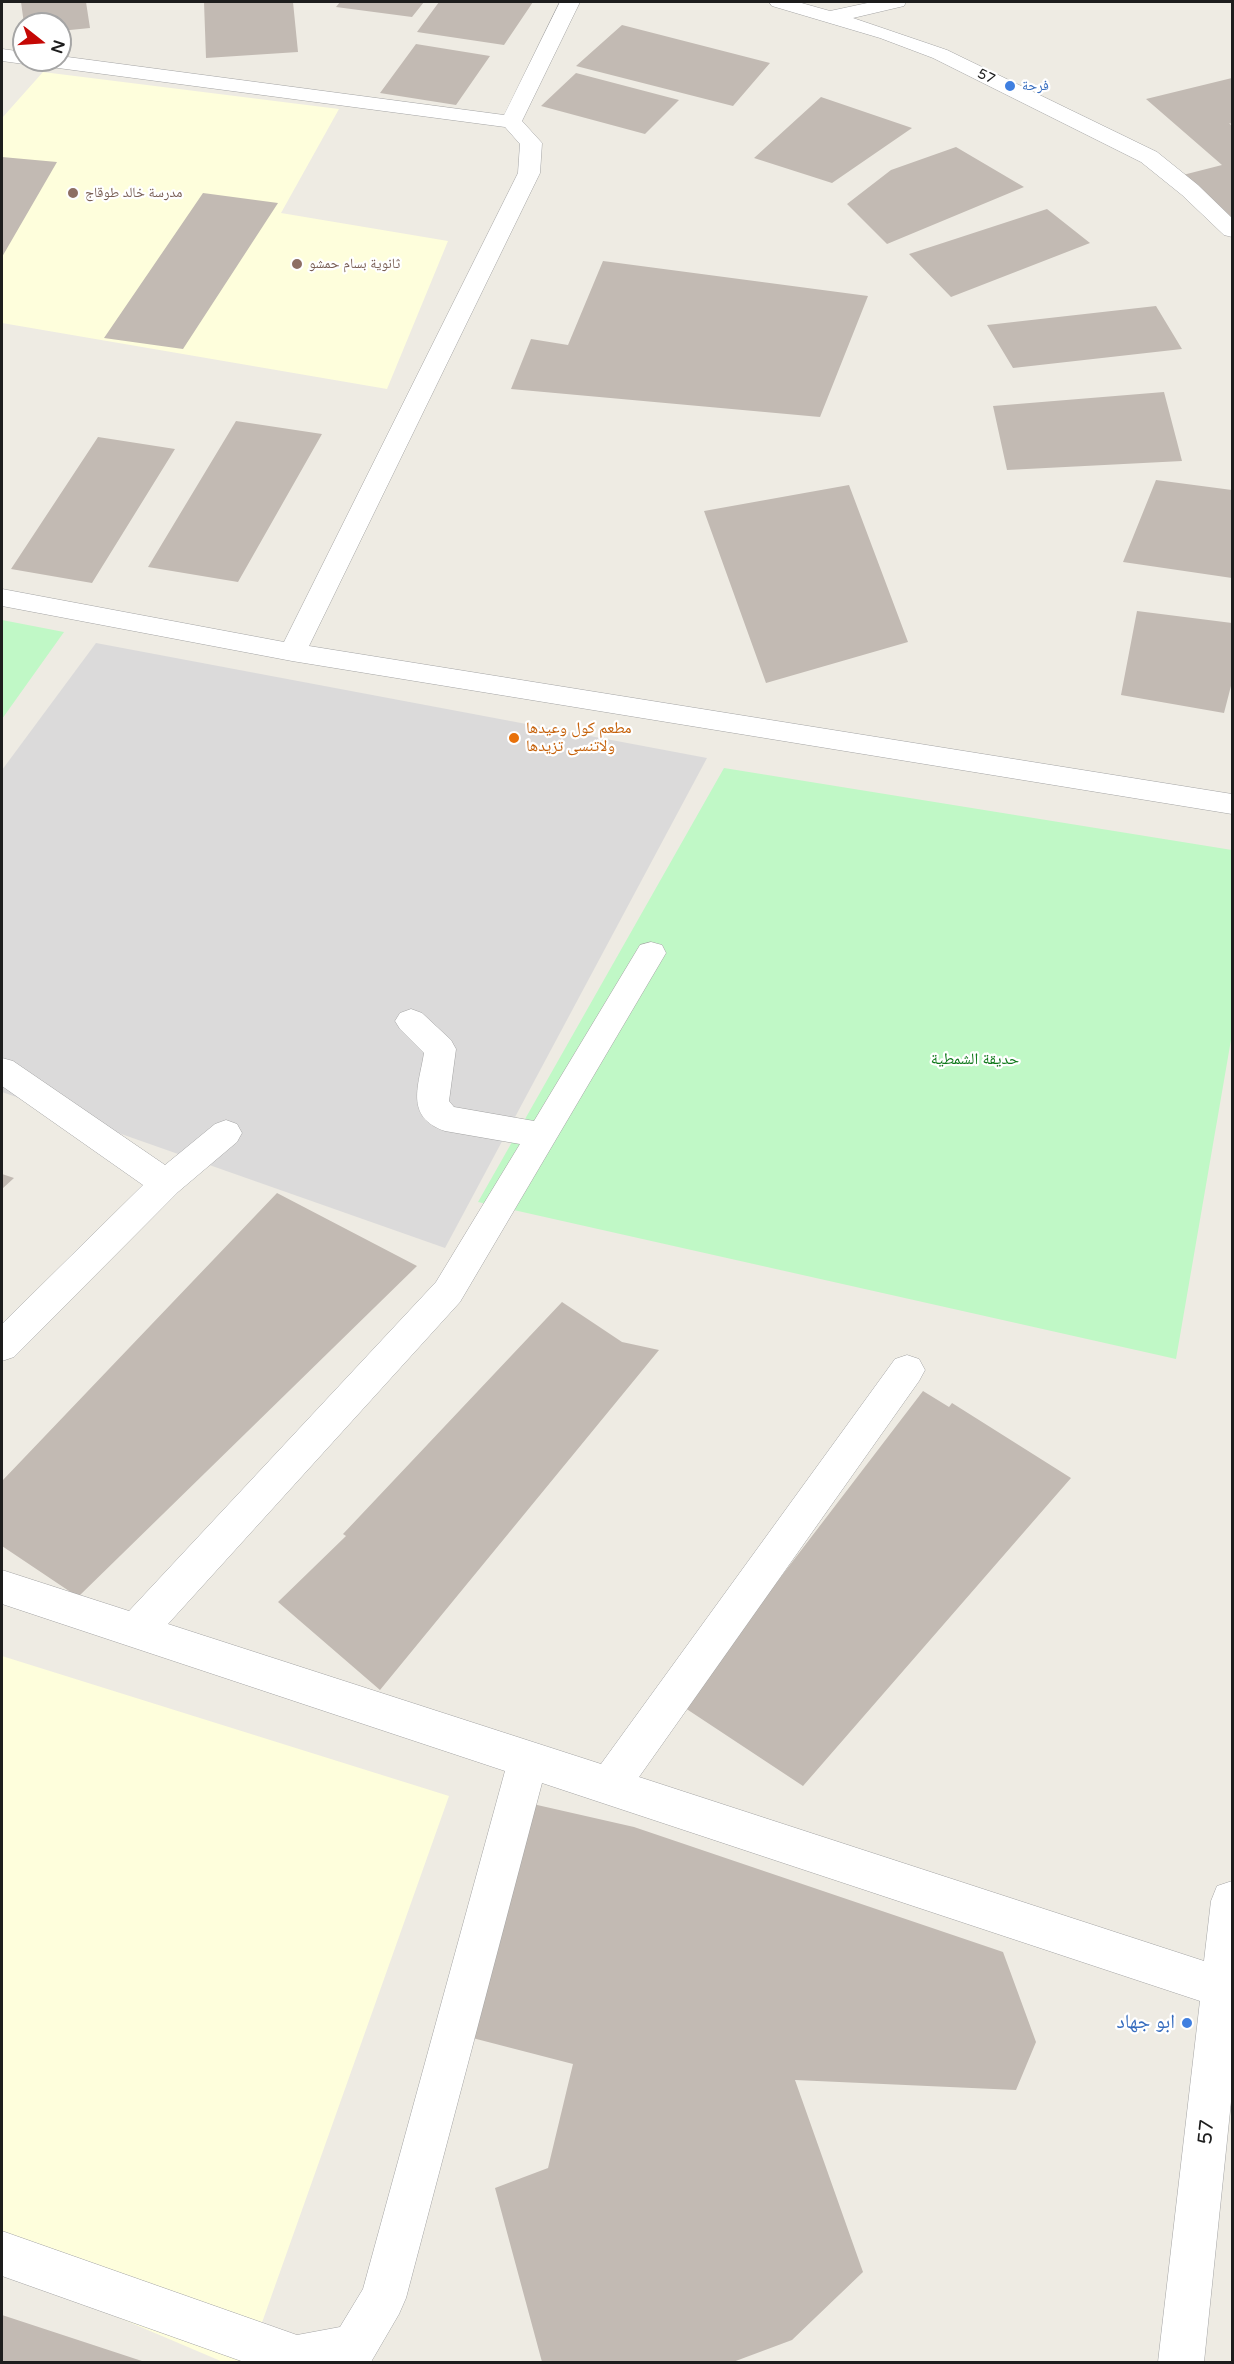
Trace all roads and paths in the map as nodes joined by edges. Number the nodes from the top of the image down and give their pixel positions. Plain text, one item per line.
1 (570, 2) edge
2 (779, 2) edge
3 (897, 2) edge
4 (832, 16) junction
5 (72, 64) edge
6 (511, 122) junction
7 (1233, 230) edge
8 (2, 598) edge
9 (292, 652) junction
10 (1233, 804) edge
11 (651, 953) dead end
12 (411, 1021) dead end
13 (2, 1071) edge
14 (226, 1133) dead end
15 (542, 1135) junction
16 (166, 1183) junction
17 (2, 1346) edge
18 (907, 1370) dead end
19 (2, 1587) edge
20 (136, 1631) junction
21 (528, 1760) junction
22 (609, 1786) junction
23 (1233, 1901) edge
24 (1223, 1988) junction
25 (2, 2254) edge
26 (1180, 2362) edge

1 - 6 street
2 - 4 street, 57
3 - 4 street
4 - 7 street, 57
5 - 6 street
6 - 9 street
8 - 9 street
9 - 10 street
11 - 15 street
12 - 15 street
13 - 16 street
14 - 16 street
15 - 20 street
16 - 17 street
18 - 22 street
19 - 20 street
20 - 21 street
21 - 22 street
21 - 25 street
22 - 24 street
23 - 24 street, 57
24 - 26 street, 57

